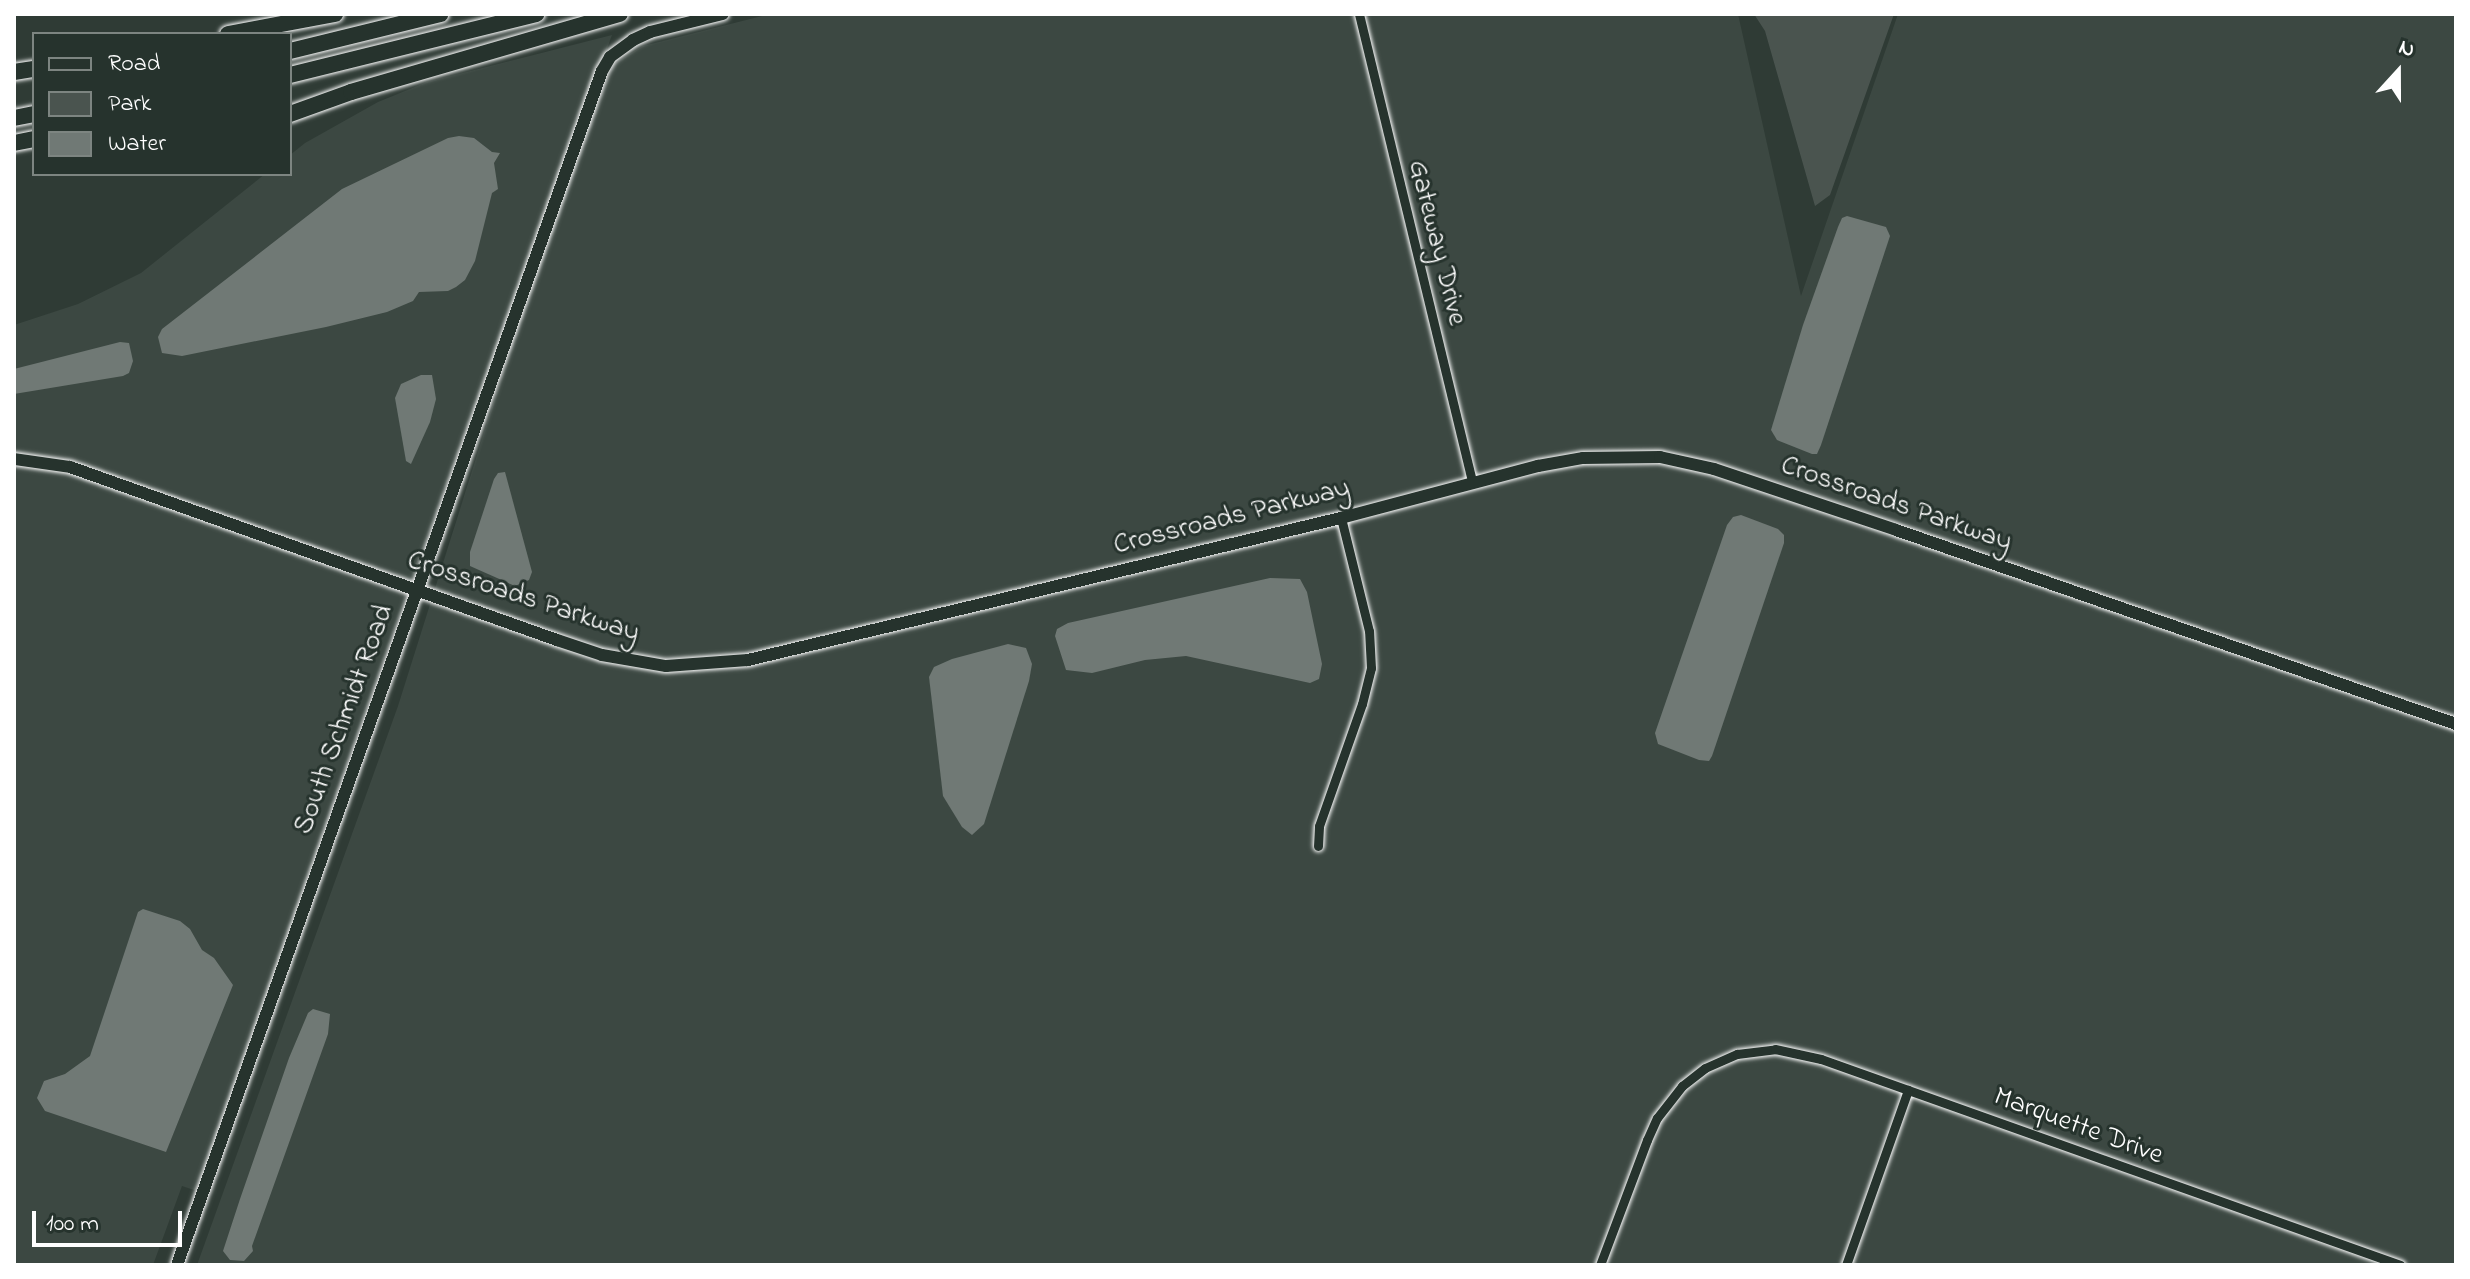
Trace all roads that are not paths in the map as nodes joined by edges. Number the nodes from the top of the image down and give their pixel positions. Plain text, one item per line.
1 (335, 14) edge
2 (441, 14) edge
3 (537, 14) edge
4 (620, 14) edge
5 (723, 14) edge
6 (1359, 14) edge
7 (239, 32) edge
8 (292, 51) edge
9 (292, 75) edge
10 (292, 113) edge
11 (14, 459) edge
12 (1472, 482) junction
13 (1341, 518) junction
14 (417, 591) junction
15 (2456, 724) edge
16 (1318, 846) dead end
17 (1908, 1090) junction
18 (177, 1265) edge
19 (1600, 1265) edge
20 (1846, 1265) edge
21 (2400, 1265) edge

1 - 7 highway
2 - 8 highway
3 - 9 highway
4 - 10 highway
5 - 14 street, South Schmidt Road
6 - 12 street, Gateway Drive
11 - 14 street, Crossroads Parkway
12 - 13 street, Crossroads Parkway
12 - 15 street, Crossroads Parkway
13 - 14 street, Crossroads Parkway
13 - 16 street
14 - 18 street, South Schmidt Road
17 - 19 street, Marquette Drive
17 - 20 street
17 - 21 street, Marquette Drive

